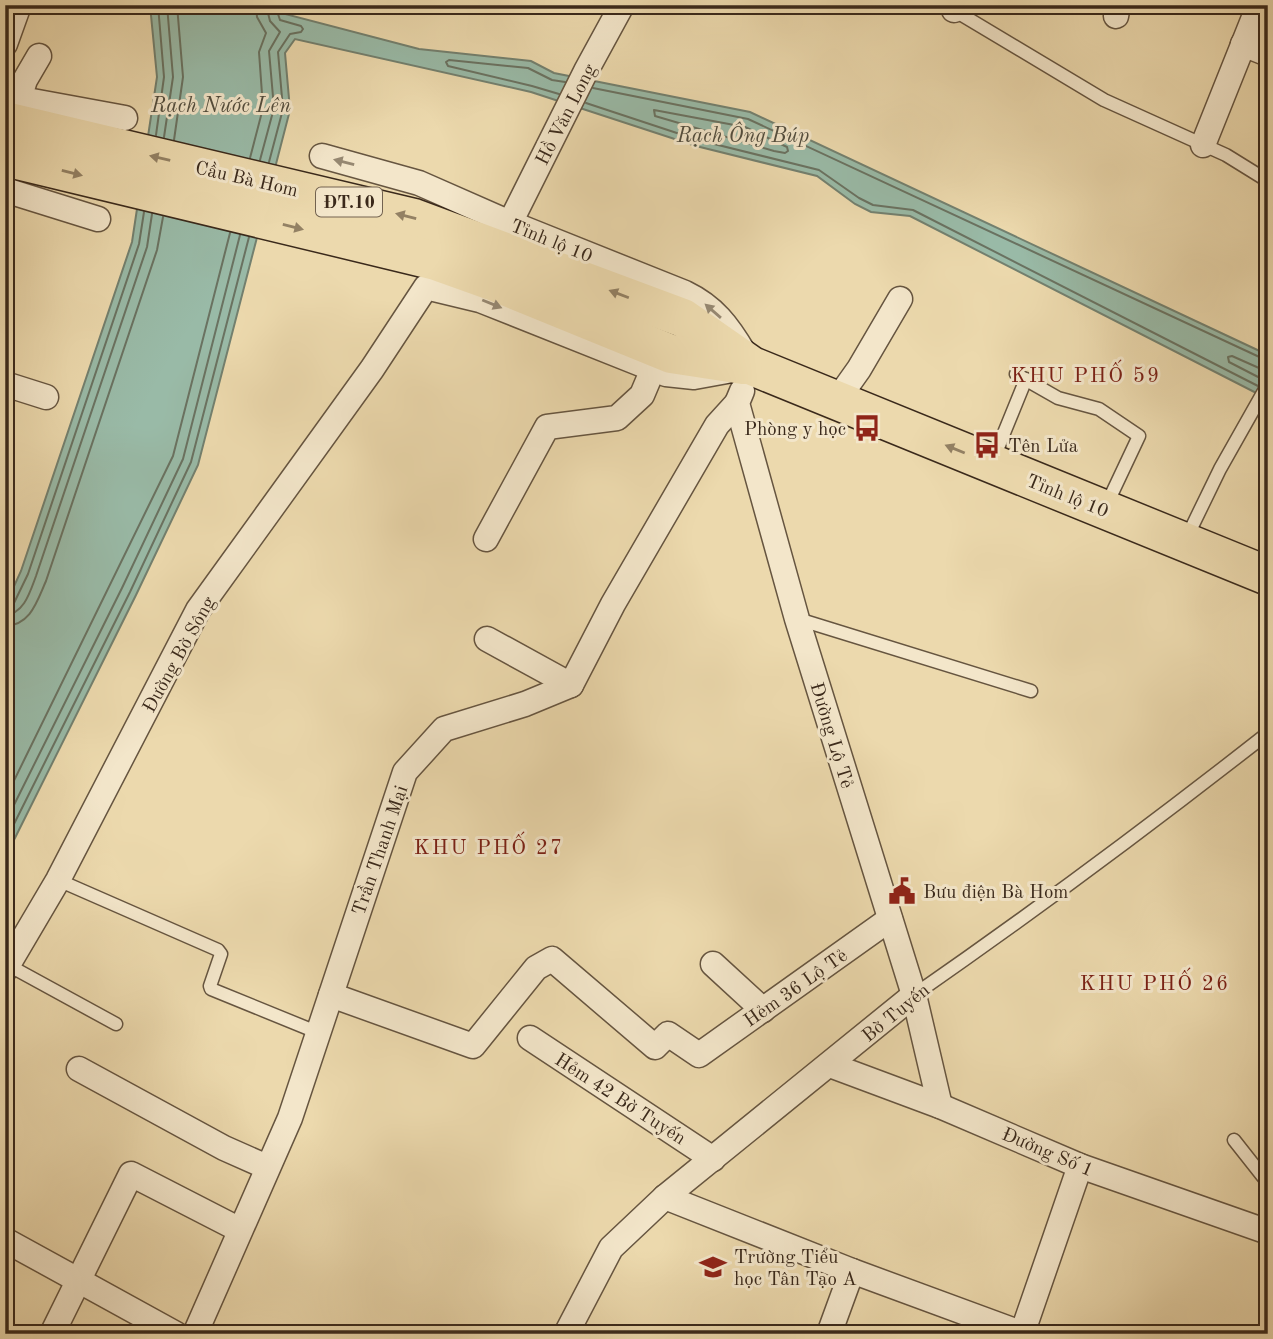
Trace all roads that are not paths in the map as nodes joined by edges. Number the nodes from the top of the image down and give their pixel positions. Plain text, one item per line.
1 (19, 5) edge
2 (622, 5) edge
3 (1259, 5) edge
4 (952, 7) edge
5 (5, 44) edge
6 (1243, 44) junction
7 (1268, 54) edge
8 (39, 56) dead end
9 (10, 105) edge
10 (125, 118) dead end
11 (1203, 145) junction
12 (323, 156) dead end
13 (5, 157) edge
14 (1268, 181) edge
15 (5, 190) edge
16 (99, 219) dead end
17 (510, 223) junction
18 (426, 287) joint
19 (900, 299) dead end
20 (683, 318) joint
21 (662, 361) junction
22 (752, 366) junction
23 (5, 384) edge
24 (1268, 384) edge
25 (46, 397) dead end
26 (837, 400) junction
27 (737, 403) junction
28 (991, 463) junction
29 (1104, 509) junction
30 (486, 539) dead end
31 (1185, 542) junction
32 (1268, 576) edge
33 (797, 619) junction
34 (487, 639) dead end
35 (571, 685) junction
36 (1031, 691) dead end
37 (1268, 733) edge
38 (58, 880) junction
39 (891, 919) junction
40 (713, 964) dead end
41 (7, 968) edge
42 (331, 995) junction
43 (914, 995) junction
44 (763, 1010) junction
45 (116, 1024) dead end
46 (318, 1033) junction
47 (530, 1038) dead end
48 (830, 1065) junction
49 (79, 1069) dead end
50 (940, 1105) junction
51 (1234, 1140) dead end
52 (713, 1159) junction
53 (1080, 1166) junction
54 (267, 1167) junction
55 (1268, 1184) edge
56 (665, 1197) junction
57 (240, 1230) junction
58 (1268, 1232) edge
59 (5, 1240) edge
60 (852, 1271) junction
61 (77, 1279) junction
62 (52, 1334) edge
63 (176, 1334) edge
64 (195, 1334) edge
65 (566, 1334) edge
66 (829, 1334) edge
67 (1023, 1334) edge

1 - 5 street
2 - 17 street, Hồ Văn Long
3 - 6 street
4 - 11 lane
6 - 7 street
6 - 11 street
8 - 9 street
9 - 10 street
20 -> 9 main road, Cầu Bà Hom / ĐT.10
11 - 14 lane
17 -> 12 street, Tỉnh lộ 10 / ĐT.10
13 -> 21 main road, Cầu Bà Hom / ĐT.10
15 - 16 street
22 -> 17 street, Tỉnh lộ 10 / ĐT.10
18 -> 21 street, Tỉnh lộ 10
18 - 38 street, Đường Bờ Sông
19 - 26 street
20 - 22 main road, Tỉnh lộ 10 / ĐT.10
21 - 22 main road, Tỉnh lộ 10 / ĐT.10
21 - 30 street
22 - 26 main road, Tỉnh lộ 10 / ĐT.10
22 - 27 street
23 - 25 street
24 - 31 lane
28 -> 26 main road, Tỉnh lộ 10 / ĐT.10
27 - 33 street, Đường Lộ Tẻ
27 - 35 street
28 - 29 main road, Tỉnh lộ 10 / ĐT.10
28 - 29 lane
29 - 31 main road, Tỉnh lộ 10 / ĐT.10
31 - 32 main road, Tỉnh lộ 10 / ĐT.10
33 - 36 lane
33 - 39 street, Đường Lộ Tẻ
34 - 35 street
35 - 42 street, Trần Thanh Mại
37 - 43 lane, Bờ Tuyến
38 - 41 street, Đường Bờ Sông
38 - 46 lane
39 - 43 street, Đường Lộ Tẻ
39 - 44 street, Hẻm 36 Lộ Tẻ
40 - 44 street
41 - 45 lane
42 - 44 street, Hẻm 36 Lộ Tẻ
42 - 46 street, Trần Thanh Mại
43 - 48 street, Bờ Tuyến
43 - 50 street, Đường Lộ Tẻ
46 - 54 street, Trần Thanh Mại
47 - 52 street, Hẻm 42 Bờ Tuyến
48 - 50 street, Đường Số 1
48 - 52 street, Bờ Tuyến
49 - 54 street
50 - 53 street, Đường Số 1
51 - 55 lane
52 - 56 street, Bờ Tuyến
53 - 58 street, Đường Số 1
53 - 67 street
54 - 57 street, Trần Thanh Mại
56 - 60 street
56 - 65 street, Bờ Tuyến
57 - 61 street
57 - 64 street, Trần Thanh Mại
59 - 61 street
60 - 66 street
60 - 67 street
61 - 62 street
61 - 63 street

